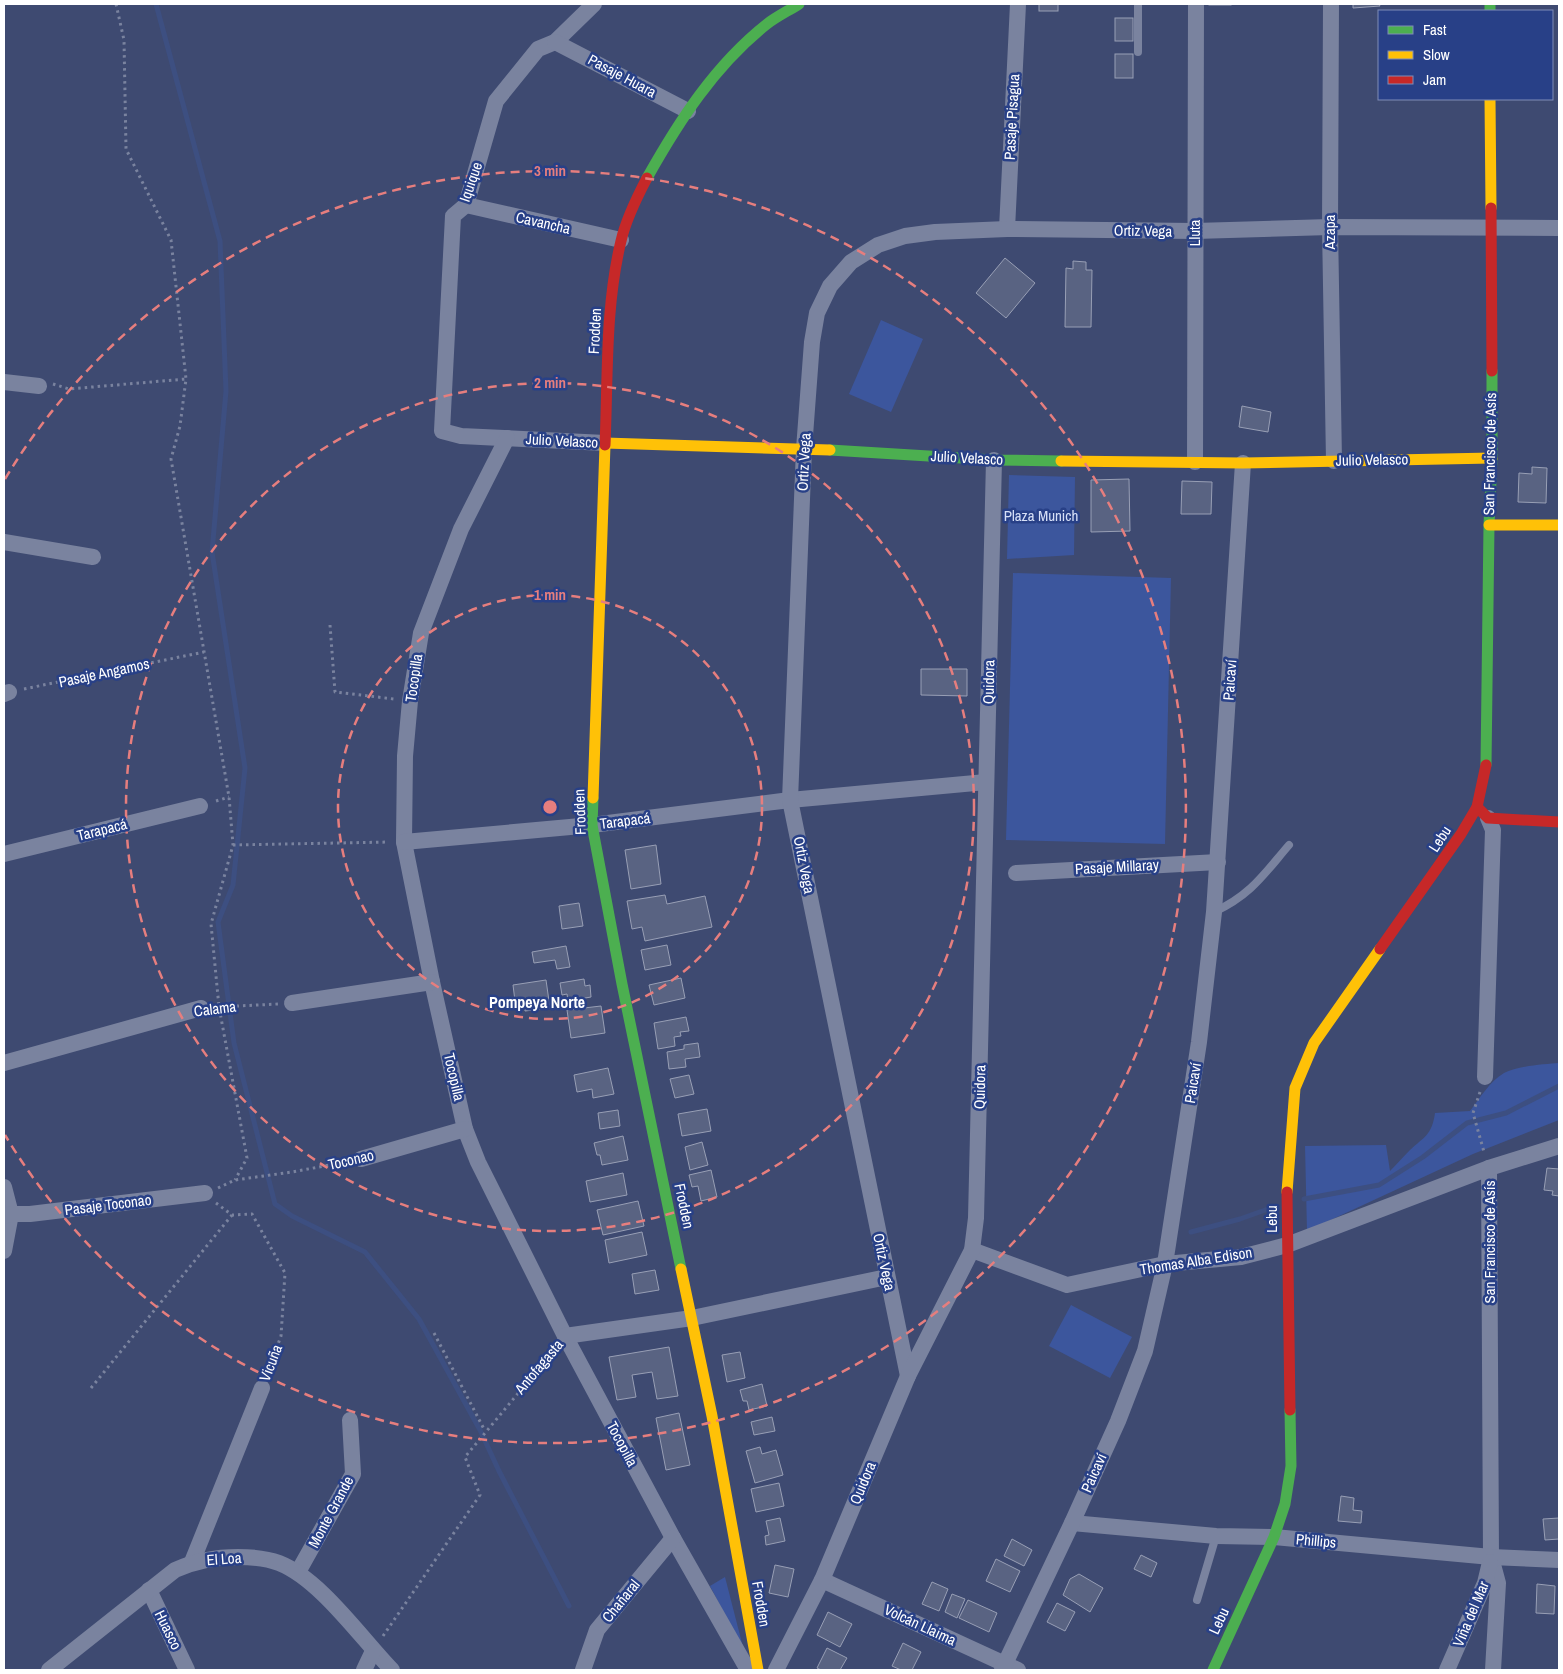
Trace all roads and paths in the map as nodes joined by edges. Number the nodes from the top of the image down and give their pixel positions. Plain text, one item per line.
1 (116, 4) edge
2 (594, 4) edge
3 (799, 4) edge
4 (1018, 4) edge
5 (1138, 4) edge
6 (1196, 4) edge
7 (1331, 4) edge
8 (555, 42) junction
9 (1138, 52) dead end
10 (1490, 100) edge
11 (688, 111) junction
12 (466, 205) junction
13 (1330, 227) junction
14 (1490, 227) junction
15 (1559, 228) edge
16 (1007, 229) junction
17 (1195, 231) junction
18 (621, 240) junction
19 (186, 379) junction
20 (4, 382) edge
21 (42, 384) joint
22 (442, 430) joint
23 (506, 438) junction
24 (605, 443) junction
25 (804, 449) junction
26 (1492, 458) junction
27 (994, 460) junction
28 (1334, 461) junction
29 (1195, 462) junction
30 (1243, 462) junction
31 (1559, 525) edge
32 (1489, 526) junction
33 (4, 542) edge
34 (93, 557) dead end
35 (330, 625) dead end
36 (204, 652) junction
37 (6, 694) edge
38 (410, 701) junction
39 (986, 782) junction
40 (790, 800) junction
41 (200, 806) dead end
42 (1482, 813) junction
43 (1559, 822) edge
44 (592, 825) junction
45 (404, 842) junction
46 (233, 845) junction
47 (1289, 845) dead end
48 (4, 854) edge
49 (1218, 862) junction
50 (1016, 873) dead end
51 (1214, 912) junction
52 (432, 982) junction
53 (292, 1003) joint
54 (219, 1007) junction
55 (201, 1008) joint
56 (4, 1063) edge
57 (1485, 1077) joint
58 (465, 1129) junction
59 (1559, 1146) edge
60 (361, 1159) joint
61 (1489, 1168) junction
62 (4, 1187) edge
63 (205, 1193) joint
64 (7, 1215) edge
65 (232, 1216) junction
66 (1287, 1245) junction
67 (972, 1250) junction
68 (4, 1251) edge
69 (1165, 1264) junction
70 (887, 1277) junction
71 (692, 1318) junction
72 (434, 1333) dead end
73 (565, 1336) junction
74 (908, 1376) junction
75 (91, 1388) dead end
76 (262, 1388) joint
77 (350, 1420) dead end
78 (485, 1431) junction
79 (1072, 1523) junction
80 (1216, 1536) junction
81 (672, 1538) junction
82 (1274, 1538) junction
83 (1492, 1557) junction
84 (1559, 1560) edge
85 (192, 1562) junction
86 (298, 1572) junction
87 (822, 1580) junction
88 (149, 1590) junction
89 (1197, 1600) dead end
90 (373, 1650) junction
91 (1008, 1668) edge
92 (49, 1670) edge
93 (187, 1670) edge
94 (364, 1670) edge
95 (392, 1670) edge
96 (583, 1670) edge
97 (748, 1670) edge
98 (758, 1670) edge
99 (776, 1670) edge
100 (1213, 1670) edge
101 (1447, 1670) edge
102 (1493, 1670) edge

1 - 19 path
2 - 8 street, Iquique
3 - 11 street, Frodden
4 - 16 street, Pasaje Pisagua
5 - 9 lane
6 - 17 street, Lluta
7 - 13 street, Azapa
8 - 11 street, Pasaje Huara
8 - 12 street, Iquique
10 - 14 street, San Francisco de Asís
11 - 18 street, Frodden
12 - 18 street, Cavancha
12 - 22 street, Iquique
13 - 14 street, Ortiz Vega
13 - 17 street, Ortiz Vega
13 - 28 street, Azapa
14 - 15 street, Ortiz Vega
14 - 26 street, San Francisco de Asís
16 - 17 street, Ortiz Vega
16 - 25 street, Ortiz Vega
17 - 29 street, Lluta
18 - 24 street, Frodden
19 - 21 path
19 - 36 path
20 - 21 street
22 - 23 street, Julio Velasco
23 - 24 street, Julio Velasco
23 - 38 street, Tocopilla
24 - 25 street, Julio Velasco
24 - 44 street, Frodden
25 - 27 street, Julio Velasco
25 - 40 street, Ortiz Vega
26 - 28 street, Julio Velasco
26 - 32 street, San Francisco de Asís
27 - 29 street, Julio Velasco
27 - 39 street, Quidora
28 - 30 street, Julio Velasco
29 - 30 street, Julio Velasco
30 - 49 street, Paicaví
31 - 32 street
32 - 42 street, San Francisco de Asís
33 - 34 street
35 - 38 path
36 - 37 path, Pasaje Angamos
36 - 46 path
38 - 45 street, Tocopilla
39 - 40 street, Tarapacá
39 - 67 street, Quidora
40 - 44 street, Tarapacá
40 - 70 street, Ortiz Vega
41 - 48 street, Tarapacá
42 - 43 street
42 - 57 street, San Francisco de Asís
42 - 66 street, Lebu
44 - 45 street, Tarapacá
44 - 71 street, Frodden
45 - 46 path
45 - 52 street, Tocopilla
46 - 54 path
47 - 51 lane
49 - 50 street, Pasaje Millaray
49 - 51 street, Paicaví
51 - 69 street, Paicaví
52 - 53 street
52 - 58 street, Tocopilla
53 - 54 path, Calama
54 - 55 path, Calama
54 - 60 path, Toconao
55 - 56 street, Calama
57 - 61 path, San Francisco de Asís
58 - 60 street, Toconao
58 - 73 street, Tocopilla
59 - 61 street, Thomas Alba Edison
61 - 66 street, Thomas Alba Edison
61 - 83 street, San Francisco de Asís
62 - 64 street
63 - 64 street, Pasaje Toconao
63 - 65 path
64 - 68 street
65 - 75 path
65 - 76 path, Vicuña
66 - 69 street, Thomas Alba Edison
66 - 82 street, Lebu
67 - 69 street, Thomas Alba Edison
67 - 74 street, Quidora
69 - 79 street, Paicaví
70 - 71 street, Antofagasta
70 - 74 street, Ortiz Vega
71 - 73 street, Antofagasta
71 - 98 street, Frodden
72 - 78 path
73 - 78 path, Antofagasta
73 - 81 street, Tocopilla
74 - 87 street, Quidora
76 - 85 street, Vicuña
77 - 86 street, Monte Grande
78 - 90 path, Antofagasta
79 - 80 street, Phillips
79 - 91 street, Paicaví
80 - 82 street, Phillips
80 - 89 lane
81 - 96 street, Chañaral
81 - 97 street, Tocopilla
82 - 83 street, Phillips
82 - 100 street, Lebu
83 - 84 street, Phillips
83 - 101 street, Viña del Mar
83 - 102 street, San Francisco de Asís
85 - 86 street, El Loa
85 - 88 street, El Loa
86 - 90 street, El Loa
87 - 91 street, Volcán Llaima
87 - 99 street, Quidora
88 - 92 street, El Loa
88 - 93 street, Huasco
90 - 94 street
90 - 95 street, El Loa

